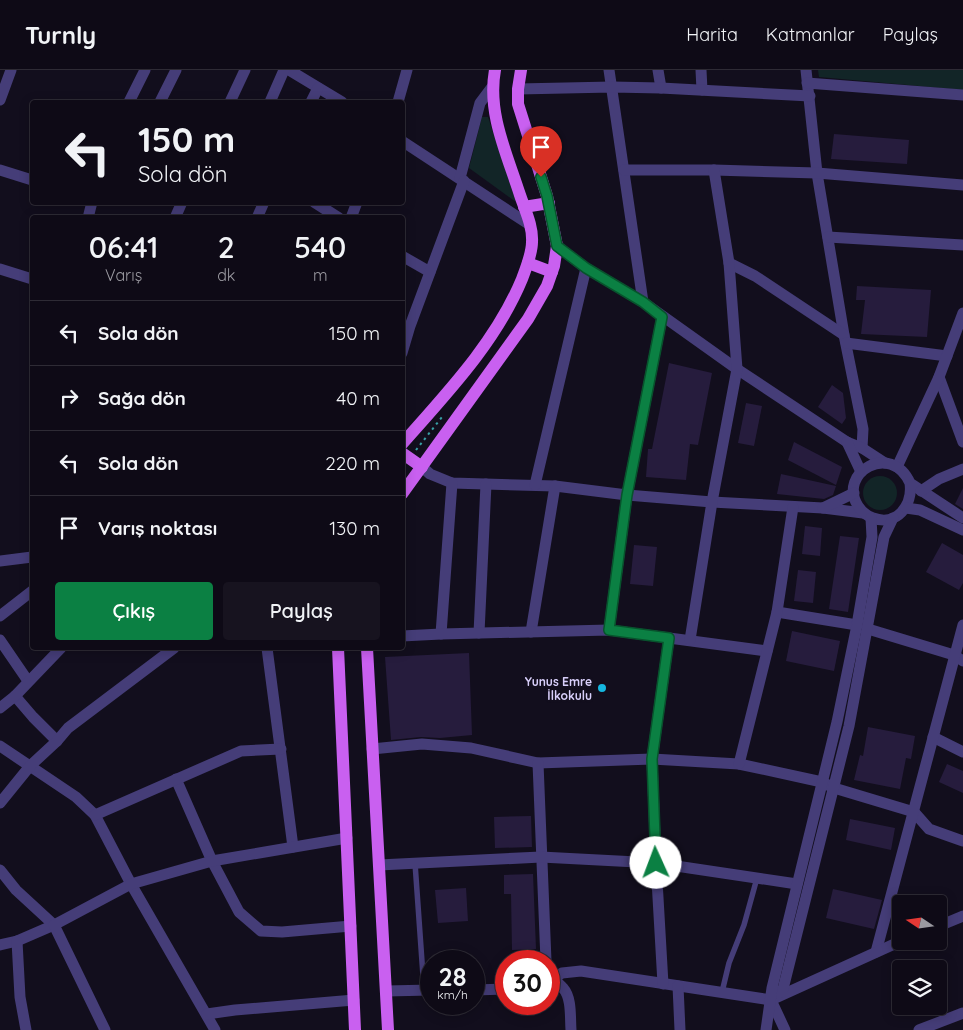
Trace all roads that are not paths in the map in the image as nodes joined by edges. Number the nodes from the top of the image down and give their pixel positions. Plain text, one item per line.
1 (11, 70) edge
2 (145, 70) edge
3 (176, 70) edge
4 (245, 70) edge
5 (284, 70) edge
6 (289, 70) edge
7 (407, 70) edge
8 (495, 70) edge
9 (521, 70) edge
10 (609, 70) edge
11 (658, 70) edge
12 (701, 70) edge
13 (806, 70) edge
14 (807, 83) junction
15 (492, 87) junction
16 (612, 87) junction
17 (318, 88) junction
18 (661, 88) junction
19 (518, 90) junction
20 (702, 90) junction
21 (963, 95) edge
22 (810, 96) junction
23 (0, 100) edge
24 (130, 100) edge
25 (161, 100) edge
26 (231, 100) edge
27 (271, 100) edge
28 (312, 100) edge
29 (339, 100) edge
30 (399, 100) edge
31 (405, 143) edge
32 (0, 170) edge
33 (624, 170) junction
34 (714, 170) junction
35 (818, 173) junction
36 (30, 179) edge
37 (462, 180) junction
38 (963, 185) edge
39 (549, 204) junction
40 (319, 205) edge
41 (524, 207) junction
42 (334, 215) edge
43 (530, 225) junction
44 (828, 238) junction
45 (963, 245) edge
46 (557, 246) junction
47 (405, 258) edge
48 (528, 263) junction
49 (729, 263) junction
50 (586, 268) junction
51 (0, 269) edge
52 (430, 272) junction
53 (552, 272) junction
54 (30, 278) edge
55 (643, 302) junction
56 (963, 313) edge
57 (662, 317) junction
58 (845, 339) junction
59 (405, 344) edge
60 (947, 356) junction
61 (737, 369) junction
62 (939, 376) junction
63 (958, 412) edge
64 (405, 441) edge
65 (847, 442) junction
66 (963, 442) edge
67 (862, 448) junction
68 (406, 456) edge
69 (885, 463) junction
70 (897, 467) junction
71 (422, 468) junction
72 (963, 469) edge
73 (862, 472) junction
74 (452, 483) junction
75 (910, 483) junction
76 (486, 484) junction
77 (536, 485) junction
78 (555, 486) junction
79 (405, 490) edge
80 (921, 491) junction
81 (854, 493) junction
82 (627, 495) junction
83 (712, 502) junction
84 (793, 507) junction
85 (823, 508) junction
86 (906, 508) junction
87 (867, 515) junction
88 (893, 518) junction
89 (960, 524) edge
90 (30, 557) edge
91 (0, 561) edge
92 (30, 593) edge
93 (778, 612) junction
94 (0, 616) edge
95 (963, 625) edge
96 (862, 627) junction
97 (609, 630) junction
98 (531, 632) junction
99 (405, 633) edge
100 (479, 633) junction
101 (441, 634) junction
102 (669, 638) junction
103 (0, 640) edge
104 (690, 640) junction
105 (59, 650) edge
106 (171, 650) edge
107 (267, 650) edge
108 (338, 650) edge
109 (367, 650) edge
110 (767, 651) junction
111 (959, 658) edge
112 (28, 681) junction
113 (15, 696) junction
114 (0, 708) edge
115 (933, 737) junction
116 (58, 741) junction
117 (0, 746) edge
118 (280, 749) junction
119 (372, 749) junction
120 (963, 752) edge
121 (652, 759) junction
122 (538, 763) junction
123 (739, 764) junction
124 (30, 766) junction
125 (176, 779) junction
126 (822, 782) junction
127 (834, 788) junction
128 (0, 803) edge
129 (914, 812) junction
130 (95, 815) junction
131 (347, 838) junction
132 (963, 841) edge
133 (293, 847) junction
134 (541, 857) junction
135 (212, 862) junction
136 (414, 863) junction
137 (656, 863) junction
138 (379, 865) junction
139 (0, 870) edge
140 (758, 878) junction
141 (131, 884) junction
142 (797, 884) junction
143 (963, 916) edge
144 (948, 922) edge
145 (54, 925) junction
146 (351, 926) junction
147 (17, 941) junction
148 (0, 945) edge
149 (892, 945) edge
150 (423, 950) edge
151 (545, 950) edge
152 (876, 952) junction
153 (560, 975) edge
154 (663, 984) junction
155 (560, 986) edge
156 (678, 986) junction
157 (420, 990) edge
158 (386, 991) junction
159 (722, 992) junction
160 (354, 1000) junction
161 (771, 1000) junction
162 (963, 1013) edge
163 (207, 1014) junction
164 (26, 1030) edge
165 (106, 1030) edge
166 (215, 1030) edge
167 (355, 1030) edge
168 (388, 1030) edge
169 (571, 1030) edge
170 (680, 1030) edge
171 (766, 1030) edge
172 (784, 1030) edge
173 (919, 1030) edge

1 - 23 street
2 - 24 street
3 - 25 street
4 - 26 street
5 - 27 street
6 - 17 street
7 - 30 street
8 - 15 main road
9 - 19 main road
10 - 16 street
11 - 18 street
12 - 20 street
13 - 14 street
14 - 21 street
14 - 22 street
15 - 37 street
15 - 41 main road
16 - 18 street
16 - 19 street
16 - 33 street
17 - 28 street
17 - 29 street
18 - 20 street
19 - 39 main road
20 - 22 street
22 - 35 street
31 - 37 street
32 - 36 street
33 - 34 street
33 - 55 street
34 - 35 street
34 - 49 street
35 - 38 street
35 - 44 street
37 - 43 street
37 - 52 street
39 - 41 main road
39 - 46 main road
40 - 42 street
41 - 43 main road
43 - 48 main road
44 - 45 street
44 - 58 street
46 - 50 street
46 - 53 main road
47 - 52 street
48 - 53 main road
48 - 64 main road
49 - 58 street
49 - 61 street
50 - 55 street
50 - 77 street
51 - 54 street
52 - 59 street
53 - 71 main road
55 - 57 street
56 - 60 street
57 - 61 street
57 - 82 street
58 - 60 street
58 - 67 street
60 - 62 street
61 - 65 street
61 - 83 street
62 - 63 street
62 - 70 street
63 - 66 street
65 - 67 street
65 - 73 street
67 - 69 street
68 - 71 main road
69 - 70 street
69 - 73 street
70 - 75 street
71 - 74 street
71 - 79 main road
72 - 80 street
73 - 81 street
74 - 76 street
74 - 101 street
75 - 80 street
75 - 86 street
76 - 77 street
76 - 100 street
77 - 78 street
78 - 82 street
78 - 98 street
80 - 89 street
81 - 85 street
81 - 87 street
82 - 83 street
82 - 97 street
83 - 84 street
83 - 104 street
84 - 85 street
84 - 93 street
85 - 87 street
86 - 88 street
86 - 89 street
87 - 88 street
87 - 96 street
88 - 96 street
90 - 91 street
92 - 94 street
93 - 96 street
93 - 110 street
95 - 111 street
96 - 111 street
96 - 126 street
96 - 127 street
97 - 98 street
97 - 102 street
98 - 100 street
99 - 101 street
100 - 101 street
102 - 104 street
102 - 121 street
103 - 112 street
104 - 110 street
105 - 112 street
106 - 116 street
107 - 118 street
108 - 131 main road
109 - 119 main road
110 - 123 street
111 - 115 street
112 - 113 street
113 - 114 street
113 - 116 street
115 - 120 street
115 - 129 street
116 - 124 street
117 - 124 street
118 - 125 street
118 - 133 street
119 - 122 street
119 - 138 main road
121 - 122 street
121 - 123 street
121 - 137 street
122 - 134 street
123 - 126 street
124 - 128 street
124 - 130 street
125 - 130 street
125 - 135 street
126 - 127 street
126 - 142 street
127 - 129 street
127 - 161 street
129 - 132 street
129 - 152 street
130 - 141 street
131 - 133 street
131 - 146 main road
133 - 135 street
134 - 136 street
134 - 137 street
134 - 151 street
135 - 141 street
135 - 146 street
136 - 138 street
136 - 150 lane
137 - 140 street
137 - 154 street
138 - 158 main road
139 - 145 street
140 - 142 street
140 - 159 lane
141 - 145 street
141 - 163 street
142 - 161 street
143 - 144 street
145 - 147 street
145 - 165 street
146 - 160 main road
147 - 148 street
147 - 164 street
149 - 152 street
152 - 161 street
153 - 154 street
154 - 156 street
155 - 169 street
156 - 159 street
156 - 170 street
157 - 158 street
158 - 168 main road
159 - 161 street
160 - 163 street
160 - 167 main road
161 - 171 street
161 - 172 street
162 - 173 street
163 - 166 street

